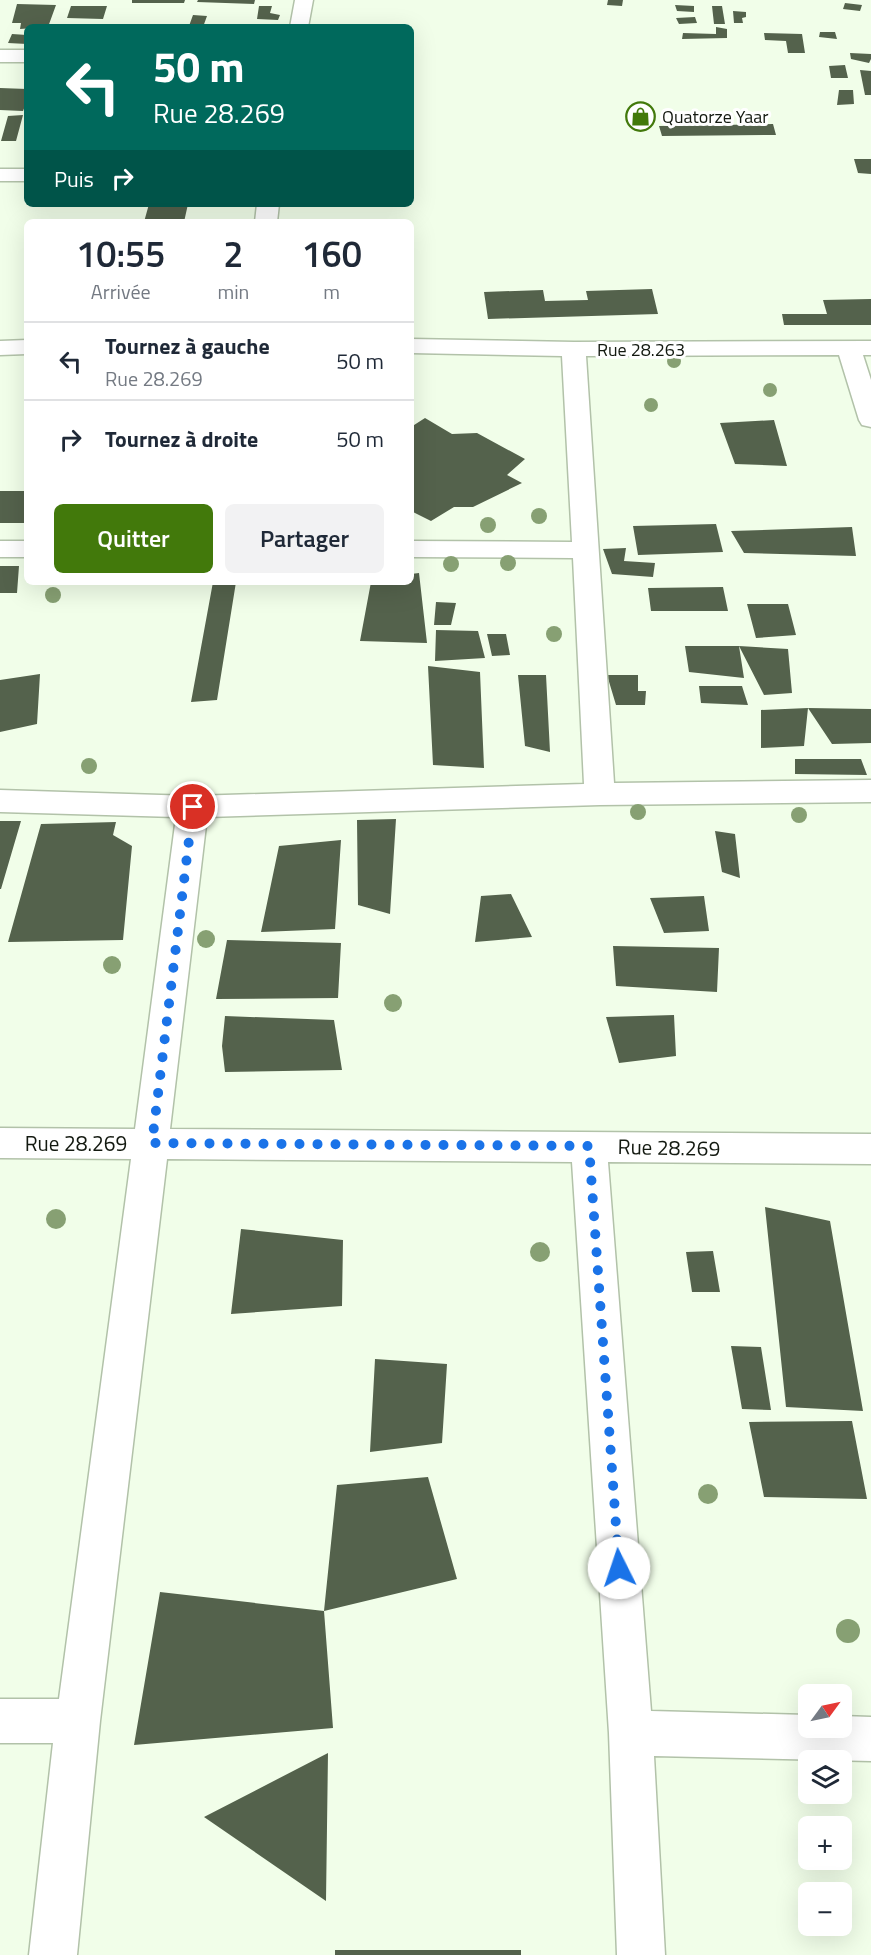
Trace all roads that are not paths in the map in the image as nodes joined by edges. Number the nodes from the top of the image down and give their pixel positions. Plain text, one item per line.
1 (304, 0) edge
2 (300, 24) edge
3 (0, 56) edge
4 (24, 56) edge
5 (0, 175) edge
6 (24, 175) edge
7 (414, 346) edge
8 (24, 347) edge
9 (0, 348) edge
10 (860, 348) edge
11 (574, 349) junction
12 (871, 420) edge
13 (0, 549) edge
14 (24, 549) edge
15 (414, 549) edge
16 (587, 550) junction
17 (871, 790) edge
18 (600, 794) junction
19 (0, 801) edge
20 (193, 807) junction
21 (0, 1143) edge
22 (152, 1143) junction
23 (589, 1146) junction
24 (871, 1149) edge
25 (78, 1721) junction
26 (0, 1722) edge
27 (631, 1732) junction
28 (871, 1739) edge
29 (53, 1955) edge
30 (641, 1955) edge

1 - 2 street
3 - 4 street
5 - 6 street
7 - 11 street, Rue 28.263
8 - 9 street
10 - 11 street, Rue 28.263
10 - 12 street
11 - 16 street
13 - 14 street
15 - 16 street
16 - 18 street
17 - 18 street
18 - 20 street
19 - 20 street
20 - 22 street
21 - 22 street, Rue 28.269
22 - 23 street, Rue 28.269
22 - 25 street
23 - 24 street, Rue 28.269
23 - 27 street
25 - 26 street
25 - 29 street
27 - 28 street
27 - 30 street

